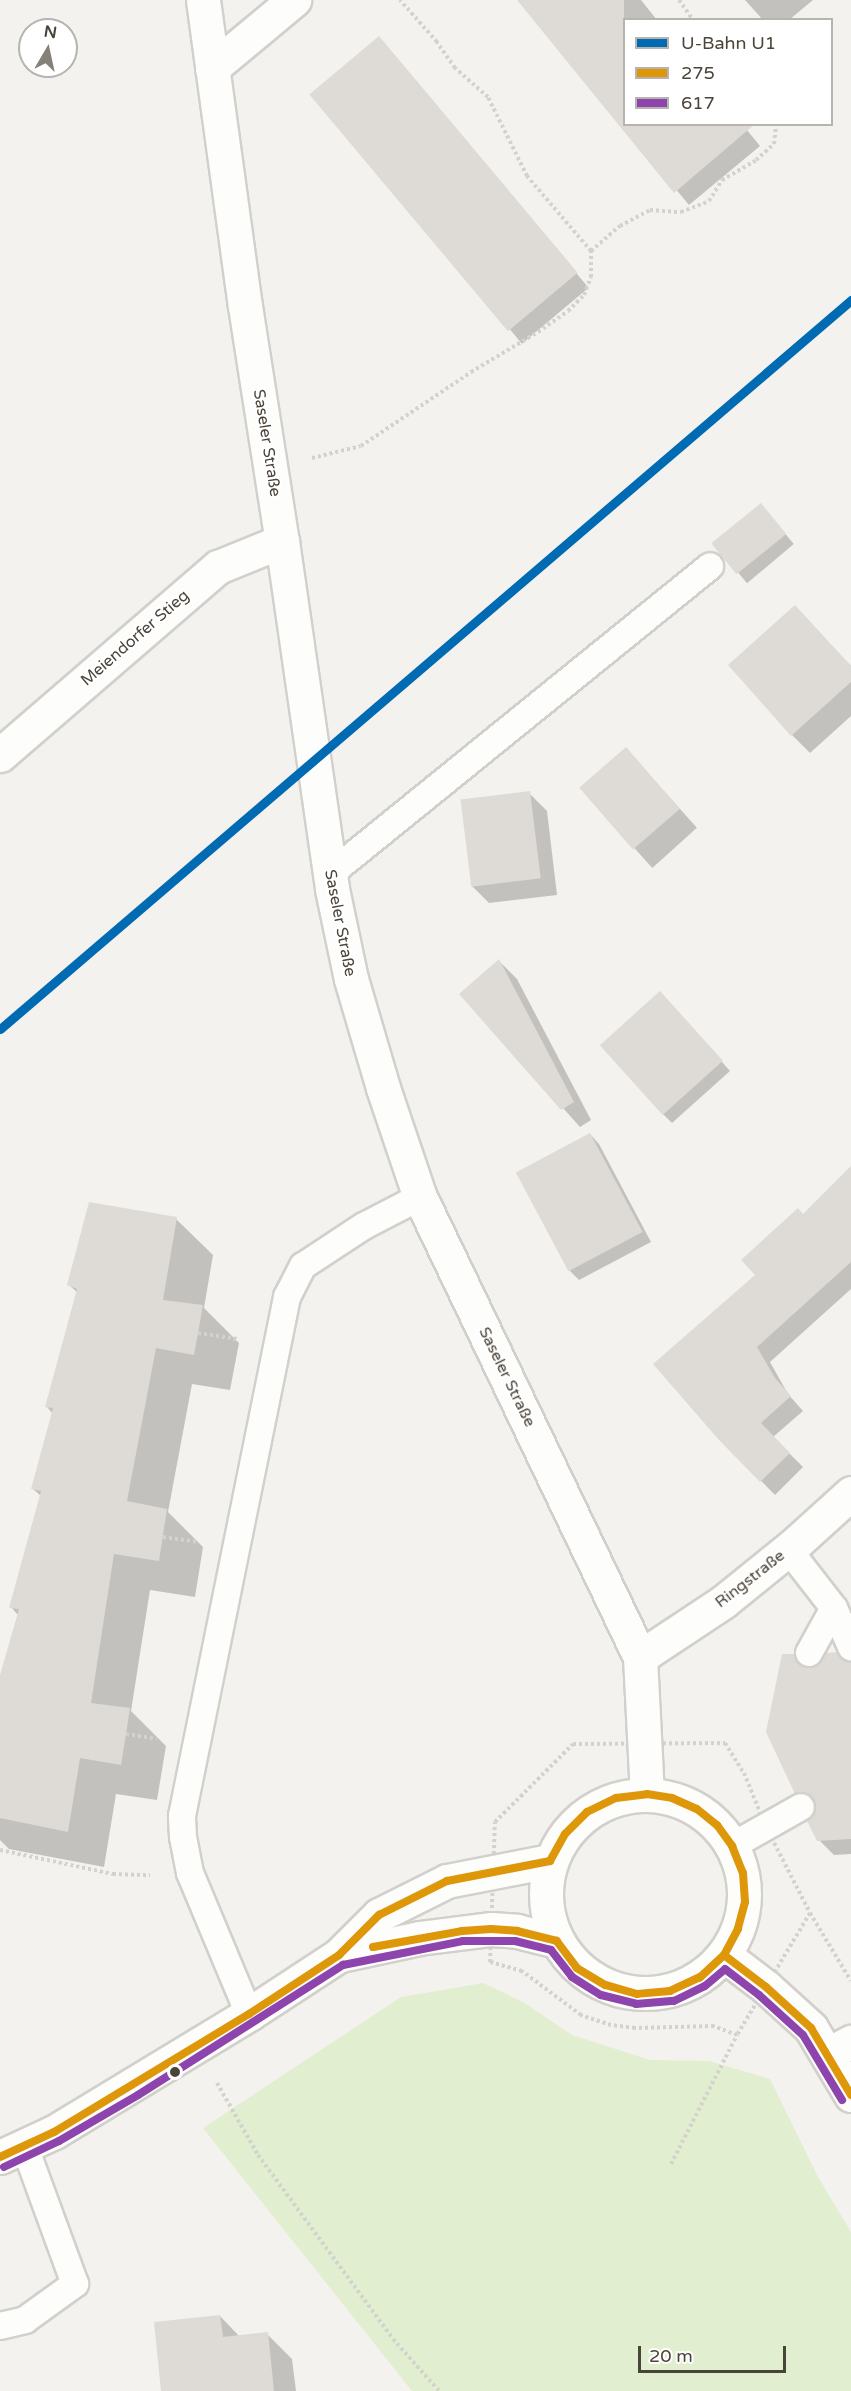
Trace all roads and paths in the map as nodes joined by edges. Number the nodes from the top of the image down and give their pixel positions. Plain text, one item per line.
1 (203, 0) edge
2 (294, 0) edge
3 (400, 0) edge
4 (679, 0) edge
5 (692, 18) edge
6 (212, 68) junction
7 (776, 126) edge
8 (591, 251) junction
9 (271, 469) junction
10 (282, 541) junction
11 (710, 566) dead end
12 (0, 755) edge
13 (331, 881) junction
14 (420, 1197) junction
15 (851, 1492) edge
16 (788, 1549) junction
17 (834, 1608) junction
18 (851, 1647) edge
19 (809, 1653) dead end
20 (640, 1657) junction
21 (643, 1745) junction
22 (647, 1794) junction
23 (801, 1807) dead end
24 (766, 1827) junction
25 (732, 1846) junction
26 (0, 1850) edge
27 (550, 1861) junction
28 (493, 1872) junction
29 (190, 1873) junction
30 (810, 1913) junction
31 (491, 1929) junction
32 (557, 1941) junction
33 (339, 1955) junction
34 (724, 1955) junction
35 (851, 1981) edge
36 (766, 1987) junction
37 (249, 2014) junction
38 (737, 2035) junction
39 (196, 2047) junction
40 (840, 2048) edge
41 (851, 2095) edge
42 (12, 2151) edge
43 (671, 2164) dead end
44 (0, 2326) edge
45 (439, 2391) edge

1 - 6 street, Saseler Straße
2 - 6 street
3 - 8 path
4 - 5 path
6 - 9 street, Saseler Straße
7 - 8 path
8 - 9 path
9 - 10 street, Saseler Straße
10 - 12 street, Meiendorfer Stieg
10 - 13 street, Saseler Straße
11 - 13 lane
13 - 14 street, Saseler Straße
14 - 20 street, Saseler Straße
14 - 29 lane
15 - 16 street, Ringstraße
16 - 17 lane
16 - 20 street, Ringstraße
17 - 18 lane
17 - 19 lane
20 - 21 street, Saseler Straße
21 - 22 street, Saseler Straße
21 - 24 path
21 - 28 path
22 - 25 street
22 - 27 street
23 - 24 lane
24 - 25 lane
24 - 30 path
25 - 34 street
26 - 29 path
27 - 28 street
27 - 32 street
28 - 31 path
28 - 33 street
29 - 37 lane
30 - 35 path
30 - 36 path
31 - 32 street
31 - 33 street
31 - 38 path
32 - 34 street
33 - 37 street
34 - 36 street
36 - 38 path
36 - 40 street
37 - 39 street
38 - 43 path
39 - 42 street
39 - 45 path
40 - 41 street
42 - 44 lane

